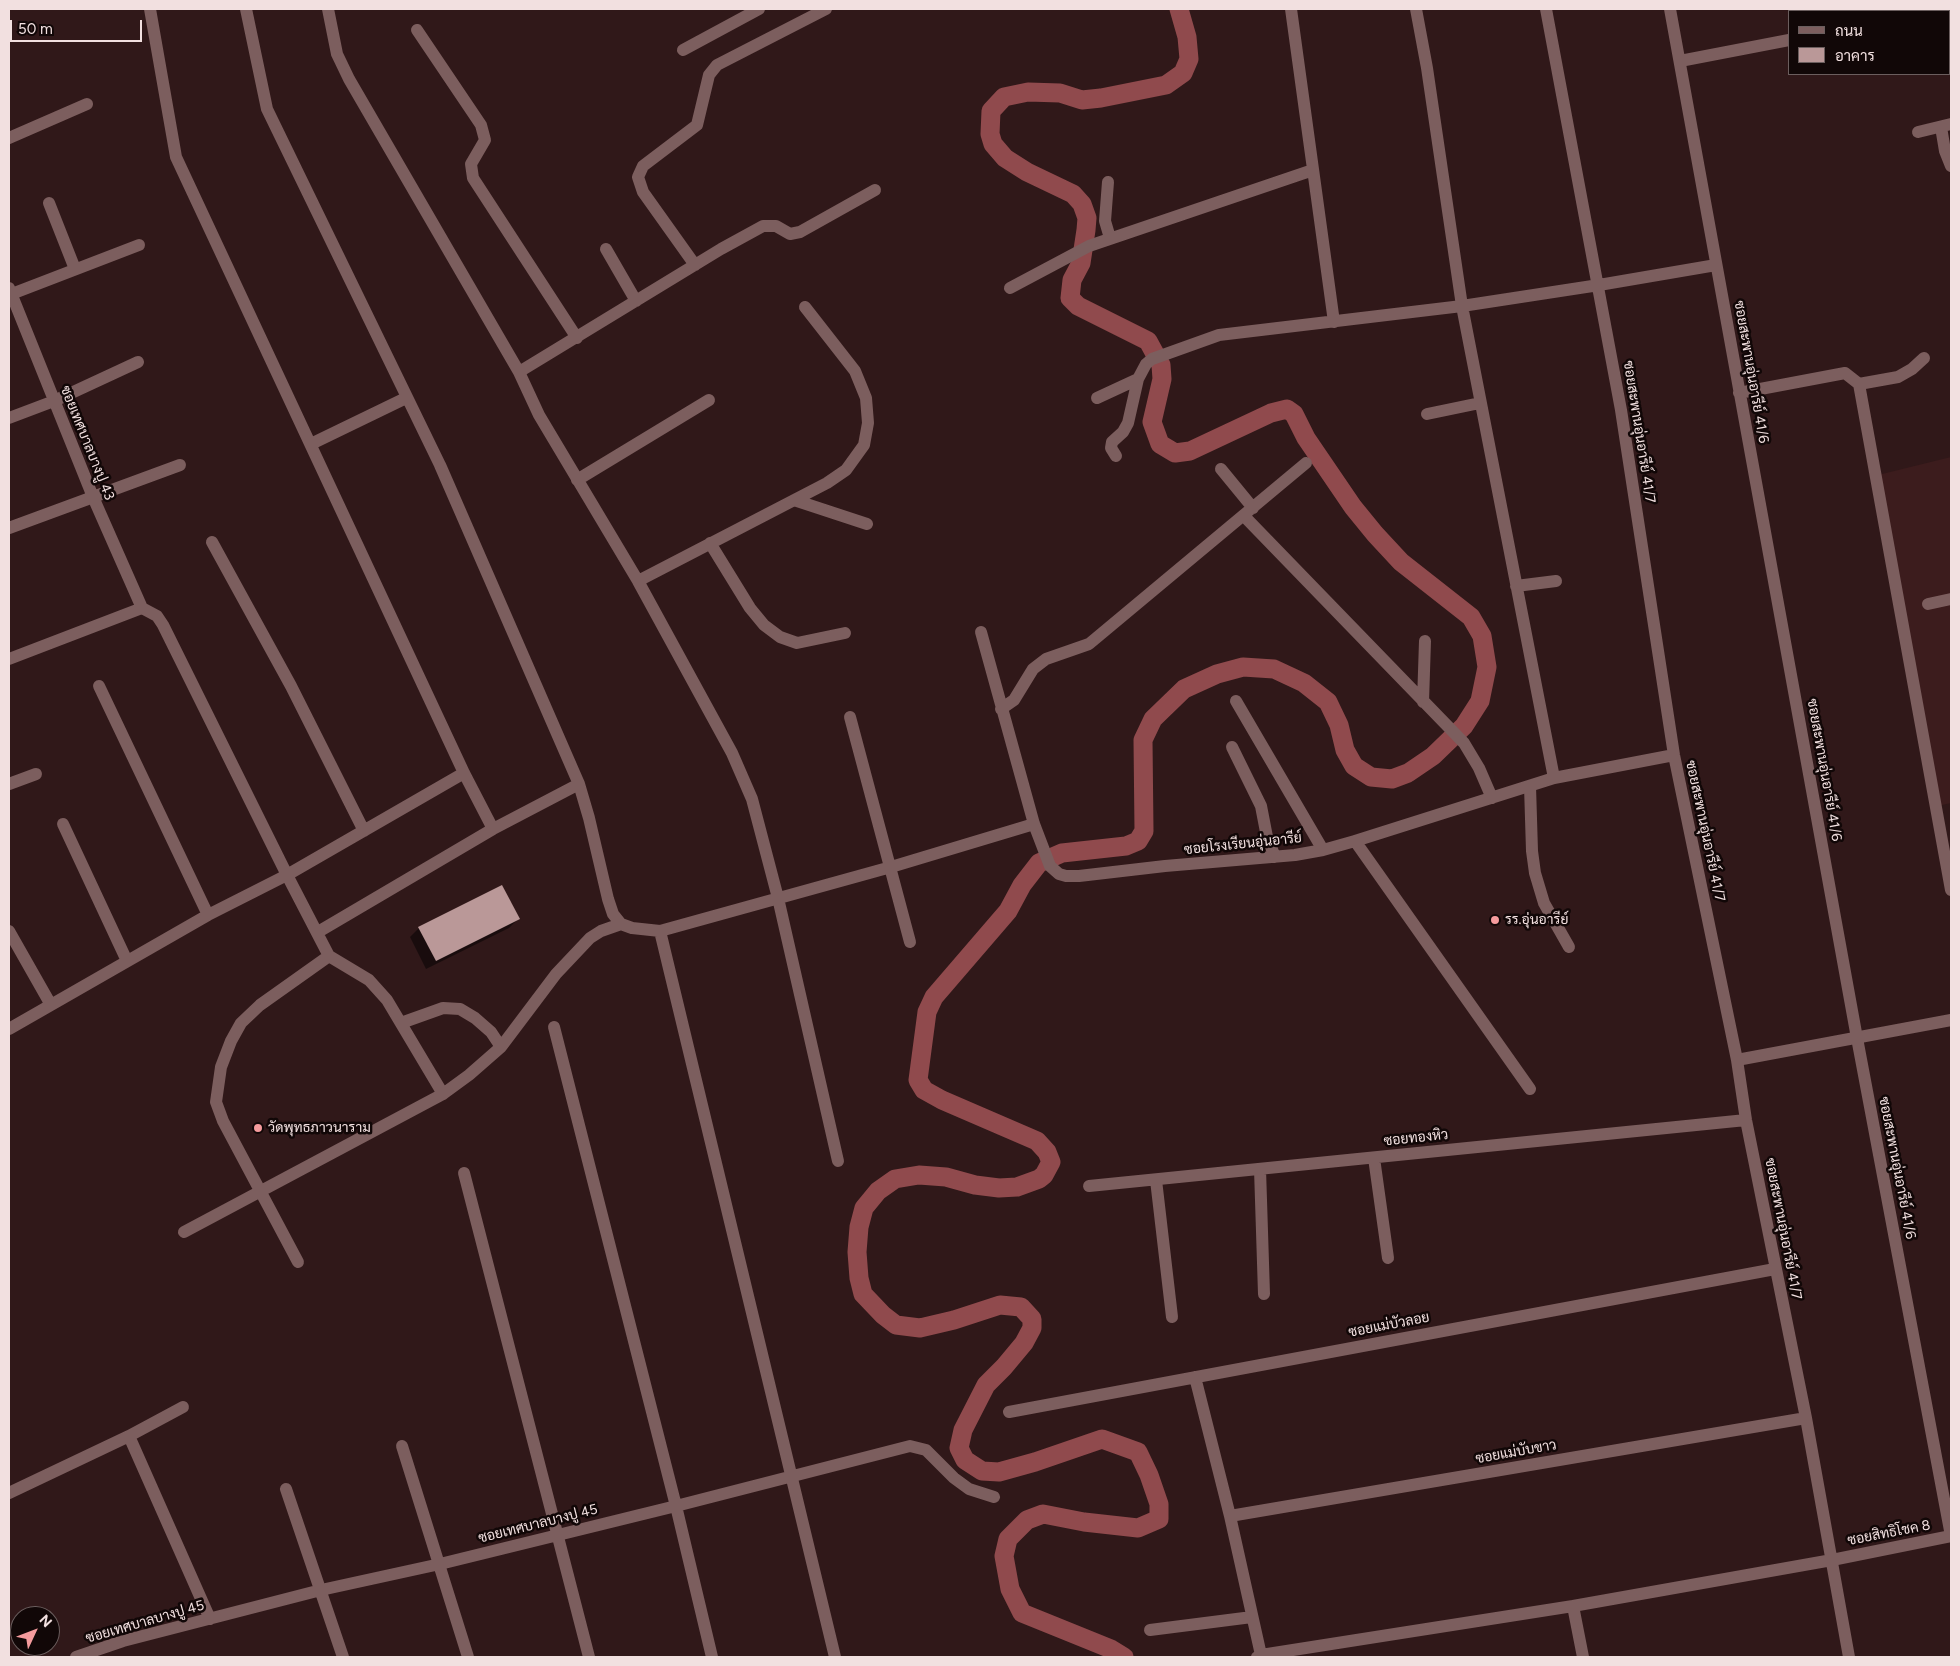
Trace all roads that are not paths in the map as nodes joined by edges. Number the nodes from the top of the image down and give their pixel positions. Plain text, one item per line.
1 (150, 9) edge
2 (246, 9) edge
3 (328, 9) edge
4 (759, 9) edge
5 (826, 9) edge
6 (1291, 9) edge
7 (1416, 9) edge
8 (1546, 9) edge
9 (1670, 9) edge
10 (416, 30) dead end
11 (1788, 40) edge
12 (683, 50) dead end
13 (1680, 61) junction
14 (87, 104) dead end
15 (1946, 125) edge
16 (1918, 132) dead end
17 (9, 138) edge
18 (1951, 166) edge
19 (1313, 170) junction
20 (1108, 182) dead end
21 (875, 190) dead end
22 (49, 203) dead end
23 (1110, 238) junction
24 (139, 245) dead end
25 (606, 249) dead end
26 (695, 265) junction
27 (1716, 265) junction
28 (75, 269) junction
29 (1599, 285) junction
30 (1010, 288) dead end
31 (10, 292) edge
32 (636, 301) junction
33 (1462, 306) junction
34 (805, 308) dead end
35 (1334, 322) junction
36 (577, 338) junction
37 (1924, 358) dead end
38 (138, 362) dead end
39 (519, 372) junction
40 (1138, 379) junction
41 (1859, 384) junction
42 (1739, 393) junction
43 (406, 398) junction
44 (1097, 398) dead end
45 (709, 400) dead end
46 (54, 401) junction
47 (1480, 403) junction
48 (1427, 414) dead end
49 (9, 418) edge
50 (311, 444) junction
51 (1116, 456) dead end
52 (1306, 463) dead end
53 (180, 465) dead end
54 (1220, 469) dead end
55 (577, 480) junction
56 (92, 497) junction
57 (794, 500) junction
58 (1248, 512) junction
59 (867, 524) dead end
60 (9, 528) edge
61 (212, 542) dead end
62 (710, 544) junction
63 (1556, 580) dead end
64 (638, 581) junction
65 (1516, 586) junction
66 (1951, 599) edge
67 (1928, 604) dead end
68 (142, 608) junction
69 (981, 632) dead end
70 (845, 633) dead end
71 (1426, 641) dead end
72 (9, 659) edge
73 (99, 686) dead end
74 (1236, 700) dead end
75 (1423, 702) junction
76 (1002, 709) junction
77 (850, 717) dead end
78 (1232, 747) dead end
79 (1674, 755) junction
80 (464, 773) junction
81 (36, 774) dead end
82 (1554, 778) junction
83 (9, 784) edge
84 (579, 784) junction
85 (1530, 786) junction
86 (1492, 798) junction
87 (63, 824) dead end
88 (1034, 824) junction
89 (493, 829) junction
90 (364, 831) junction
91 (1355, 842) junction
92 (1323, 850) junction
93 (1275, 857) junction
94 (891, 867) junction
95 (287, 875) junction
96 (1951, 890) edge
97 (778, 898) junction
98 (208, 915) junction
99 (621, 924) junction
100 (9, 931) edge
101 (660, 931) junction
102 (318, 932) junction
103 (910, 942) dead end
104 (1569, 947) dead end
105 (329, 956) junction
106 (128, 961) junction
107 (51, 1005) junction
108 (1951, 1020) edge
109 (401, 1023) junction
110 (554, 1027) dead end
111 (9, 1029) edge
112 (1857, 1038) junction
113 (501, 1047) junction
114 (1737, 1060) junction
115 (1530, 1089) dead end
116 (443, 1094) junction
117 (1746, 1120) junction
118 (1374, 1158) junction
119 (838, 1161) dead end
120 (1260, 1169) junction
121 (464, 1173) dead end
122 (1156, 1180) junction
123 (1089, 1186) dead end
124 (260, 1191) junction
125 (184, 1232) dead end
126 (1388, 1258) dead end
127 (298, 1262) dead end
128 (1775, 1269) junction
129 (1264, 1294) dead end
130 (1172, 1317) dead end
131 (1196, 1377) junction
132 (183, 1407) dead end
133 (1009, 1412) dead end
134 (1806, 1418) junction
135 (129, 1436) junction
136 (402, 1446) dead end
137 (790, 1478) junction
138 (286, 1489) dead end
139 (9, 1493) edge
140 (994, 1497) dead end
141 (676, 1506) junction
142 (1230, 1516) junction
143 (557, 1536) junction
144 (1951, 1536) edge
145 (1832, 1560) junction
146 (440, 1564) junction
147 (321, 1590) junction
148 (1573, 1606) junction
149 (1252, 1617) junction
150 (210, 1619) junction
151 (1150, 1630) dead end
152 (1259, 1656) edge
153 (76, 1657) edge
154 (343, 1657) edge
155 (468, 1657) edge
156 (589, 1657) edge
157 (712, 1657) edge
158 (835, 1657) edge
159 (1583, 1657) edge
160 (1849, 1657) edge

1 - 50 street
2 - 43 street
3 - 39 street
4 - 12 street
5 - 26 street
6 - 19 street
7 - 33 street
8 - 29 street, ซอยสะพานอุ่นอารีย์ 41/7
9 - 13 street, ซอยสะพานอุ่นอารีย์ 41/6
10 - 36 street
11 - 13 street
13 - 27 street, ซอยสะพานอุ่นอารีย์ 41/6
14 - 17 street
15 - 16 street
15 - 18 street
19 - 23 street
19 - 35 street
20 - 23 street
21 - 26 street
22 - 28 street
23 - 30 street
24 - 28 street
25 - 32 street
26 - 32 street
27 - 29 street
27 - 42 street, ซอยสะพานอุ่นอารีย์ 41/6
28 - 31 street
29 - 33 street
29 - 79 street, ซอยสะพานอุ่นอารีย์ 41/7
31 - 46 street, ซอยเทศบาลบางปู 43
32 - 36 street
33 - 35 street
33 - 47 street
34 - 57 street
35 - 40 street
36 - 39 street
37 - 41 street
38 - 46 street
39 - 55 street
40 - 44 street
40 - 51 street
41 - 42 street
41 - 96 street
42 - 112 street, ซอยสะพานอุ่นอารีย์ 41/6
43 - 50 street
43 - 84 street
45 - 55 street
46 - 49 street
46 - 56 street, ซอยเทศบาลบางปู 43
47 - 48 street
47 - 65 street
50 - 80 street
52 - 58 street
53 - 56 street
54 - 58 street
55 - 64 street
56 - 60 street
56 - 68 street, ซอยเทศบาลบางปู 43
57 - 59 street
57 - 62 street
58 - 75 street
58 - 76 street
61 - 90 street
62 - 64 street
62 - 70 street
63 - 65 street
64 - 97 street
65 - 82 street
66 - 67 street
68 - 72 street
68 - 95 street
69 - 76 street, ซอยโรงเรียนอุ่นอารีย์
71 - 75 street
73 - 98 street
74 - 92 street
75 - 86 street
76 - 88 street, ซอยโรงเรียนอุ่นอารีย์
77 - 94 street
78 - 93 street
79 - 82 street, ซอยโรงเรียนอุ่นอารีย์
79 - 114 street, ซอยสะพานอุ่นอารีย์ 41/7
80 - 89 street
80 - 90 street
81 - 83 street
82 - 85 street, ซอยโรงเรียนอุ่นอารีย์
84 - 89 street
84 - 99 street
85 - 86 street, ซอยโรงเรียนอุ่นอารีย์
85 - 104 street
86 - 91 street, ซอยโรงเรียนอุ่นอารีย์
87 - 106 street
88 - 93 street, ซอยโรงเรียนอุ่นอารีย์
88 - 94 street
89 - 102 street
90 - 95 street
91 - 92 street, ซอยโรงเรียนอุ่นอารีย์
91 - 115 street
92 - 93 street, ซอยโรงเรียนอุ่นอารีย์
94 - 97 street
94 - 103 street
95 - 98 street
95 - 102 street
97 - 101 street
97 - 119 street
98 - 106 street
99 - 101 street
99 - 113 street
100 - 107 street
101 - 137 street
102 - 105 street
105 - 109 street
105 - 124 street
106 - 107 street
107 - 111 street
108 - 112 street
109 - 113 street
109 - 116 street
110 - 141 street
112 - 114 street
112 - 144 street, ซอยสะพานอุ่นอารีย์ 41/6
113 - 116 street
114 - 117 street, ซอยสะพานอุ่นอารีย์ 41/7
116 - 124 street
117 - 118 street, ซอยทองหิว
117 - 128 street, ซอยสะพานอุ่นอารีย์ 41/7
118 - 120 street, ซอยทองหิว
118 - 126 street
120 - 122 street, ซอยทองหิว
120 - 129 street
121 - 143 street
122 - 123 street, ซอยทองหิว
122 - 130 street
124 - 125 street
124 - 127 street
128 - 131 street, ซอยแม่บัวลอย
128 - 134 street, ซอยสะพานอุ่นอารีย์ 41/7
131 - 133 street, ซอยแม่บัวลอย
131 - 142 street
132 - 135 street
134 - 142 street, ซอยแม่บับขาว
134 - 145 street, ซอยสะพานอุ่นอารีย์ 41/7
135 - 139 street
135 - 150 street
136 - 146 street
137 - 140 street, ซอยเทศบาลบางปู 45
137 - 141 street, ซอยเทศบาลบางปู 45
137 - 158 street
138 - 147 street
141 - 143 street, ซอยเทศบาลบางปู 45
141 - 157 street
142 - 149 street
143 - 146 street, ซอยเทศบาลบางปู 45
143 - 156 street
144 - 145 street, ซอยสิทธิโชค 8
145 - 148 street, ซอยสิทธิโชค 8
145 - 160 street, ซอยสะพานอุ่นอารีย์ 41/7
146 - 147 street, ซอยเทศบาลบางปู 45
146 - 155 street
147 - 150 street, ซอยเทศบาลบางปู 45
147 - 154 street
148 - 152 street, ซอยสิทธิโชค 8
148 - 159 street
149 - 151 street
149 - 152 street
150 - 153 street, ซอยเทศบาลบางปู 45

